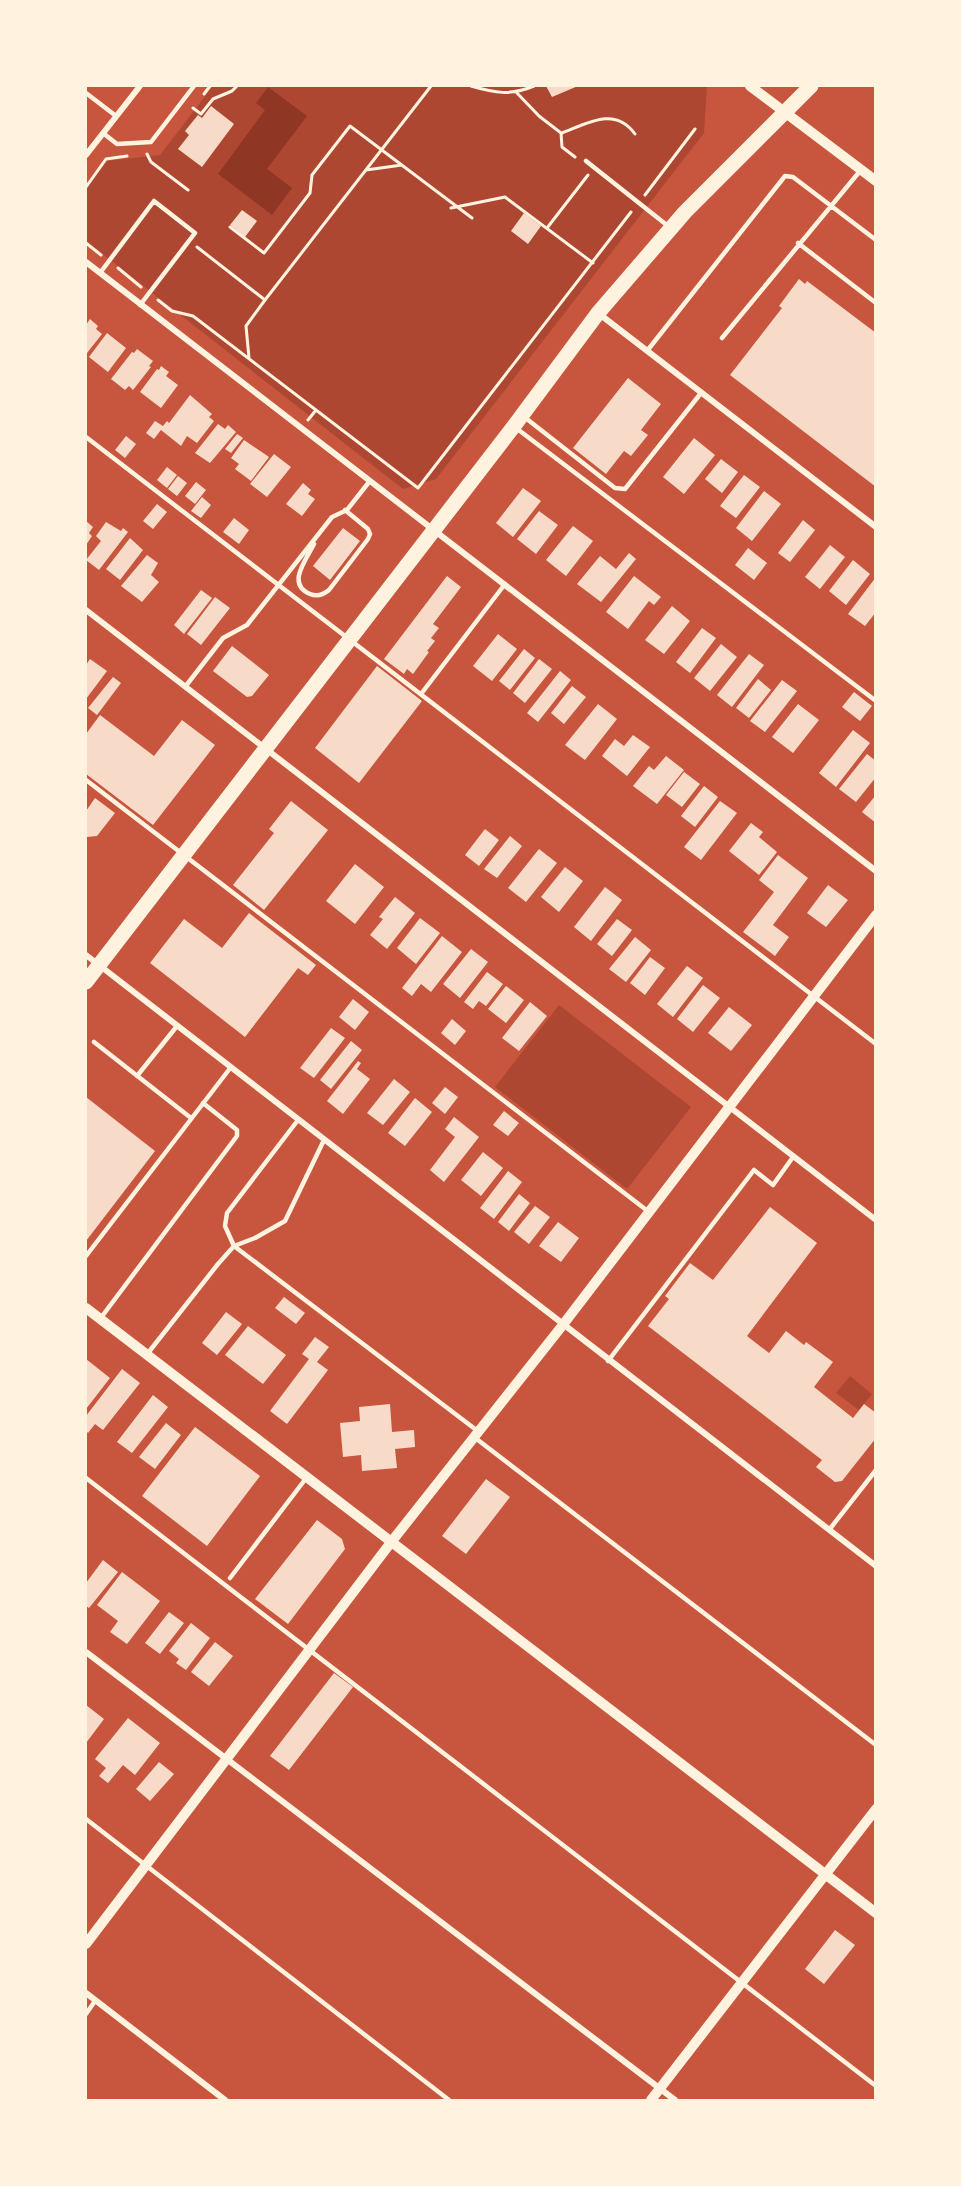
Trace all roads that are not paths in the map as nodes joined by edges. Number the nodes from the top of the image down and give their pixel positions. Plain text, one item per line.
1 (140, 86) edge
2 (194, 86) edge
3 (750, 86) edge
4 (811, 86) edge
5 (86, 93) edge
6 (785, 112) junction
7 (116, 116) junction
8 (103, 133) junction
9 (86, 155) edge
10 (586, 161) dead end
11 (861, 170) junction
12 (876, 181) edge
13 (831, 206) junction
14 (671, 228) junction
15 (876, 240) edge
16 (798, 243) junction
17 (86, 262) edge
18 (100, 273) junction
19 (876, 303) edge
20 (140, 305) junction
21 (598, 313) junction
22 (722, 338) dead end
23 (647, 351) junction
24 (701, 393) junction
25 (518, 421) junction
26 (86, 437) edge
27 (369, 482) junction
28 (345, 510) junction
29 (876, 527) edge
30 (433, 531) junction
31 (317, 536) junction
32 (505, 584) junction
33 (279, 586) junction
34 (86, 610) edge
35 (350, 640) junction
36 (185, 687) junction
37 (421, 694) junction
38 (876, 701) edge
39 (265, 750) junction
40 (86, 780) edge
41 (184, 855) junction
42 (876, 871) edge
43 (876, 915) edge
44 (86, 955) edge
45 (99, 965) junction
46 (86, 982) edge
47 (813, 997) junction
48 (177, 1026) junction
49 (94, 1042) dead end
50 (876, 1044) edge
51 (231, 1067) junction
52 (137, 1076) junction
53 (203, 1103) junction
54 (728, 1108) junction
55 (192, 1118) junction
56 (298, 1120) junction
57 (324, 1140) junction
58 (793, 1158) junction
59 (649, 1212) junction
60 (876, 1220) edge
61 (234, 1246) junction
62 (86, 1256) edge
63 (86, 1308) edge
64 (100, 1319) junction
65 (562, 1326) junction
66 (147, 1354) junction
67 (608, 1361) junction
68 (476, 1434) junction
69 (876, 1470) edge
70 (307, 1477) junction
71 (86, 1478) edge
72 (829, 1530) junction
73 (392, 1541) junction
74 (876, 1566) edge
75 (230, 1578) dead end
76 (309, 1650) junction
77 (86, 1652) edge
78 (876, 1745) edge
79 (226, 1759) junction
80 (876, 1809) edge
81 (86, 1819) edge
82 (145, 1866) junction
83 (826, 1874) junction
84 (876, 1913) edge
85 (86, 1944) edge
86 (742, 1983) junction
87 (86, 1993) edge
88 (95, 2001) junction
89 (86, 2014) edge
90 (876, 2086) edge
91 (660, 2089) junction
92 (225, 2100) edge
93 (449, 2100) edge
94 (651, 2100) edge
95 (675, 2100) edge

1 - 7 street
2 - 8 lane
3 - 6 street
4 - 6 main road
5 - 7 lane
6 - 11 street
6 - 14 main road
7 - 8 street
8 - 9 street
10 - 14 lane
11 - 12 street
11 - 13 lane
13 - 15 lane
13 - 16 lane
13 - 23 lane
14 - 21 main road
16 - 19 lane
16 - 22 lane
17 - 18 street
18 - 20 street
18 - 20 lane
20 - 27 street
21 - 23 street
21 - 25 main road
23 - 24 street
24 - 25 lane
24 - 29 street
25 - 30 main road
25 - 38 lane
26 - 33 lane
27 - 28 lane
27 - 30 street
28 - 31 lane
28 - 31 lane
30 - 32 street
30 - 35 main road
31 - 33 lane
32 - 37 lane
32 - 42 street
33 - 35 lane
33 - 36 lane
34 - 36 street
35 - 37 lane
35 - 39 main road
36 - 39 street
37 - 47 lane
39 - 41 main road
39 - 54 street
40 - 41 lane
41 - 45 main road
41 - 59 lane
43 - 47 street
44 - 45 street
45 - 46 main road
45 - 48 street
47 - 50 lane
47 - 54 street
48 - 51 street
48 - 52 lane
49 - 52 lane
51 - 53 lane
51 - 56 street
52 - 55 lane
53 - 55 lane
53 - 64 lane
54 - 58 street
54 - 59 street
55 - 62 lane
56 - 57 street
56 - 61 lane
57 - 61 lane
57 - 65 street
58 - 60 street
58 - 67 lane
59 - 65 street
61 - 66 lane
61 - 68 lane
63 - 64 street
64 - 66 street
65 - 67 street
65 - 68 street
66 - 70 street
67 - 72 street
68 - 73 street
68 - 78 lane
69 - 72 lane
70 - 73 street
70 - 75 lane
71 - 76 lane
72 - 74 street
73 - 76 street
73 - 83 street
76 - 79 street
76 - 86 lane
77 - 79 street
79 - 82 street
79 - 91 street
80 - 83 street
81 - 82 lane
82 - 85 street
82 - 93 lane
83 - 84 street
83 - 86 street
86 - 90 lane
86 - 91 street
87 - 88 street
88 - 89 lane
88 - 92 street
91 - 94 street
91 - 95 street

